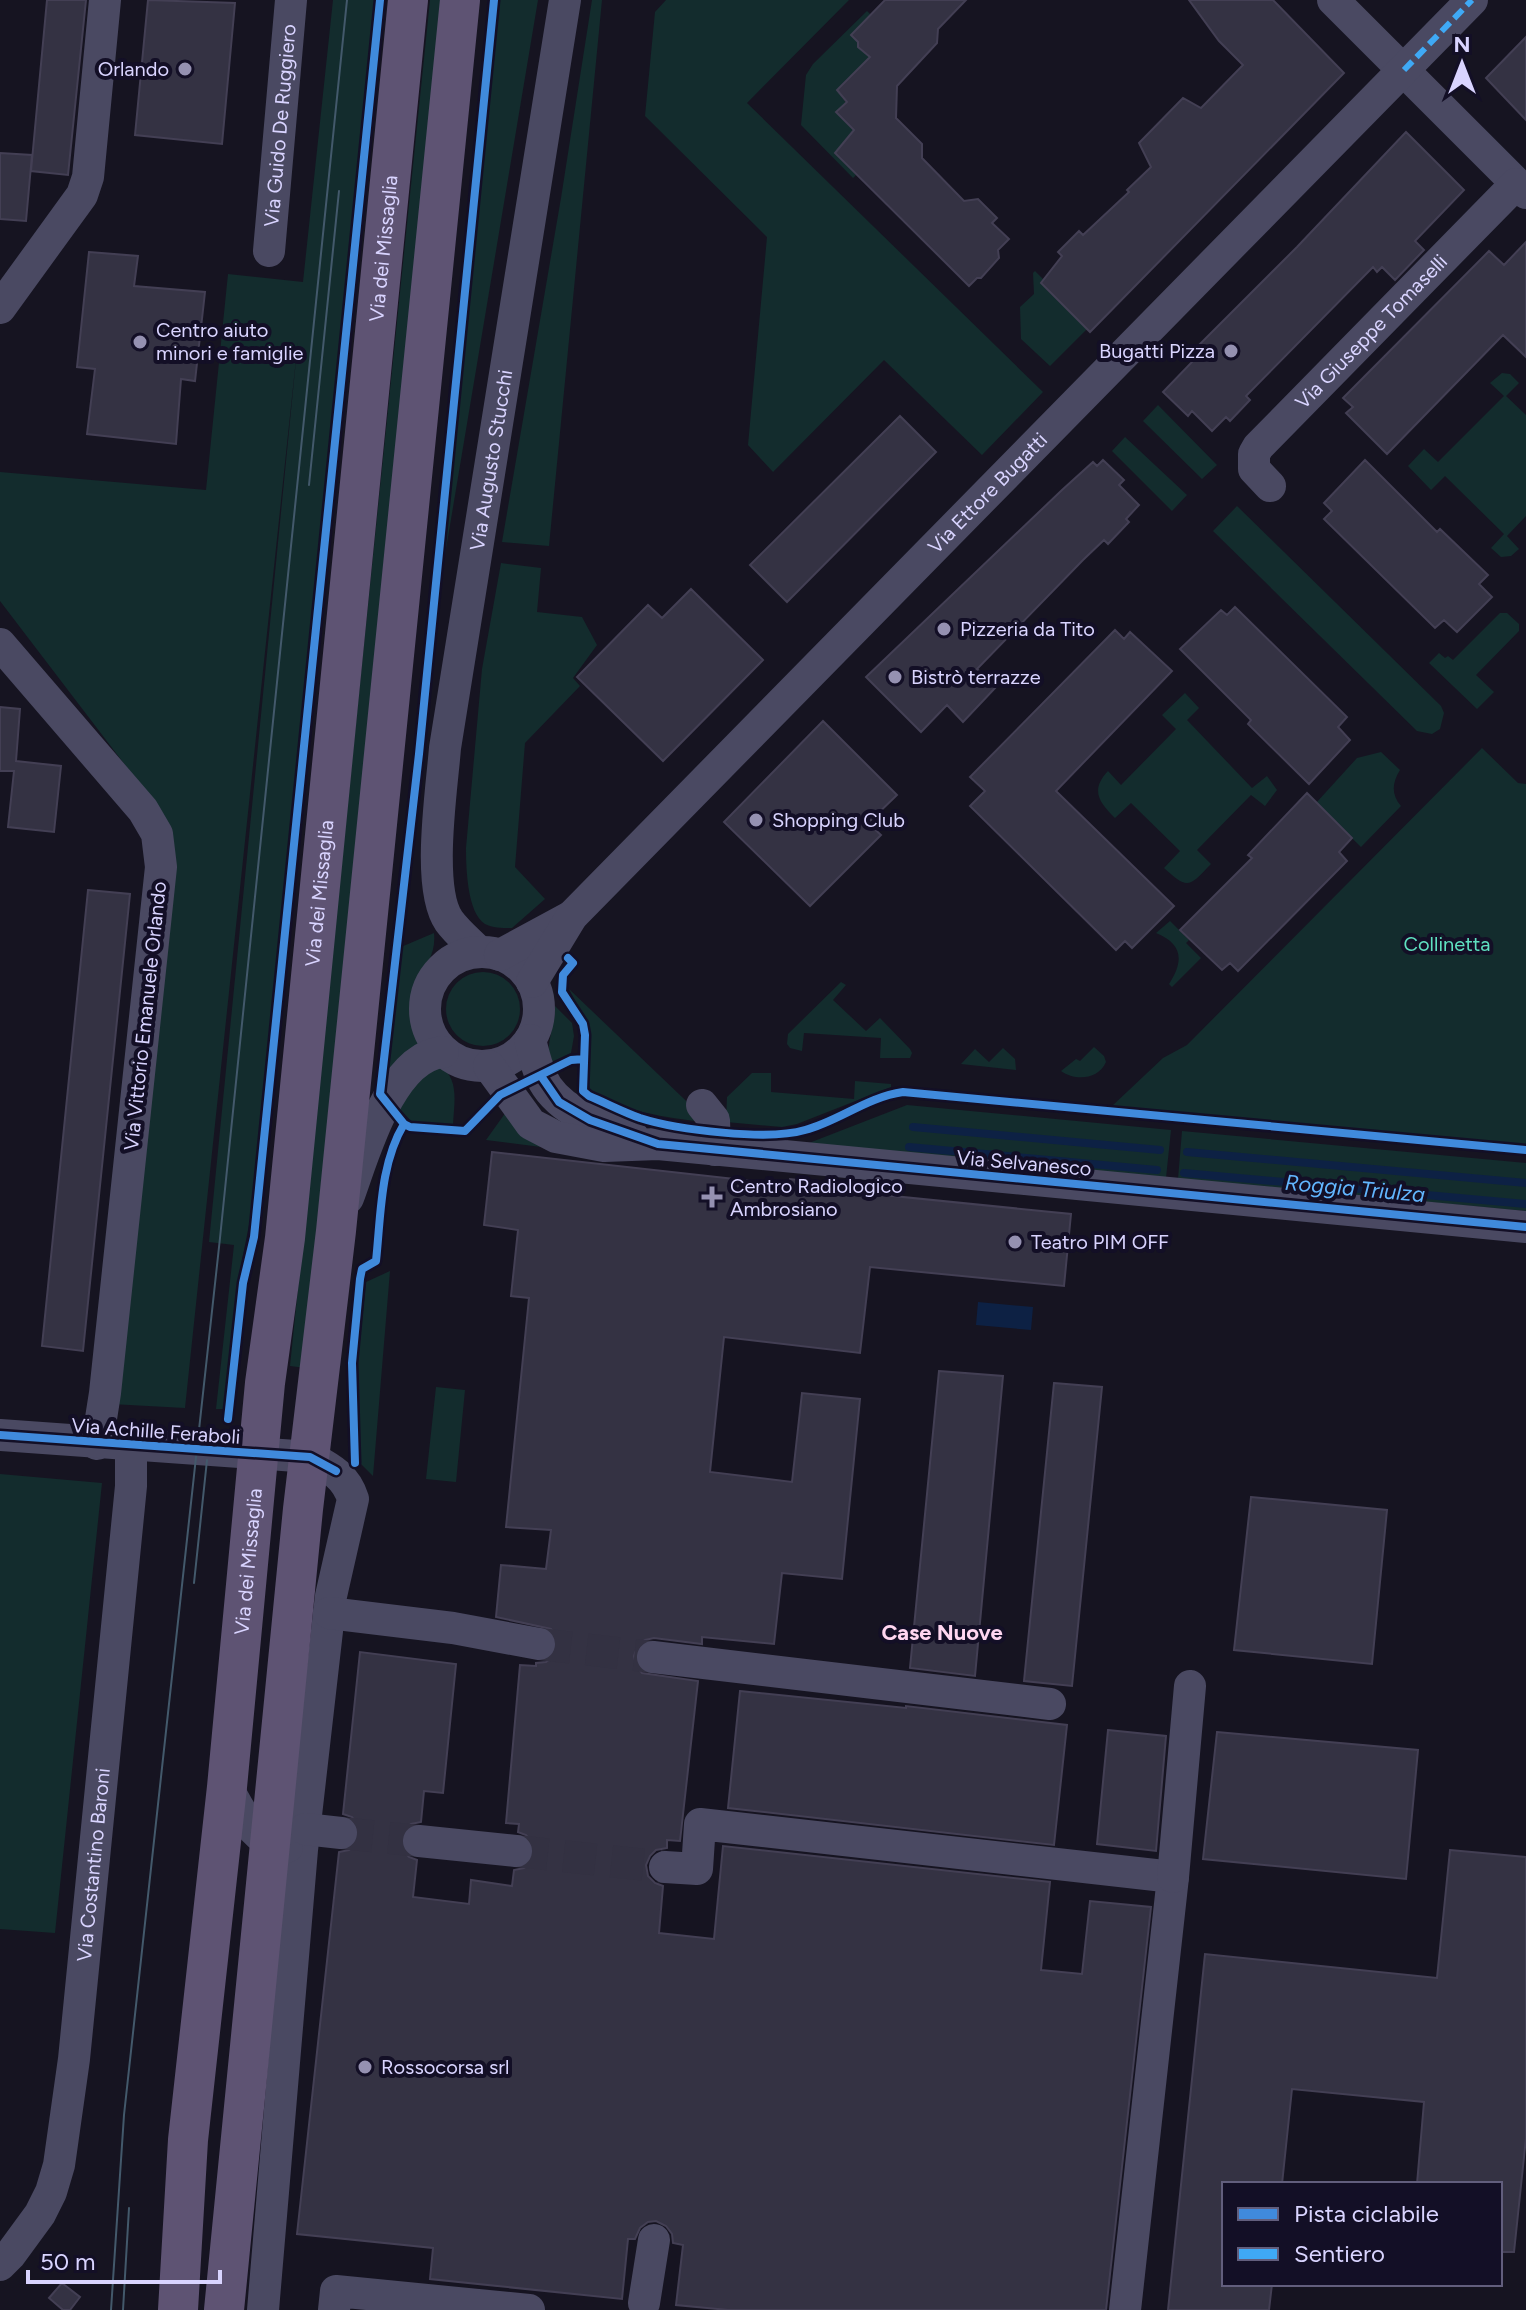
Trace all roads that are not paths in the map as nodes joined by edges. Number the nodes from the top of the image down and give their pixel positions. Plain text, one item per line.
1 (105, 0) edge
2 (291, 0) edge
3 (408, 0) edge
4 (460, 0) edge
5 (565, 0) edge
6 (1333, 0) edge
7 (1472, 0) edge
8 (1404, 70) junction
9 (1521, 189) edge
10 (269, 251) dead end
11 (0, 308) edge
12 (1270, 486) dead end
13 (0, 644) edge
14 (572, 916) junction
15 (448, 919) junction
16 (490, 954) junction
17 (441, 969) junction
18 (532, 982) junction
19 (530, 1040) junction
20 (443, 1052) junction
21 (489, 1066) junction
22 (702, 1105) dead end
23 (658, 1144) junction
24 (715, 1150) junction
25 (1526, 1227) edge
26 (336, 1231) junction
27 (0, 1435) edge
28 (97, 1444) junction
29 (131, 1446) junction
30 (260, 1453) junction
31 (310, 1457) junction
32 (329, 1613) junction
33 (539, 1644) tunnel mouth
34 (653, 1657) tunnel mouth
35 (1190, 1686) dead end
36 (1050, 1704) dead end
37 (227, 1787) junction
38 (341, 1833) tunnel mouth
39 (293, 1841) junction
40 (419, 1841) tunnel mouth
41 (516, 1851) tunnel mouth
42 (665, 1867) tunnel mouth
43 (1173, 1877) junction
44 (654, 2240) dead end
45 (0, 2265) edge
46 (642, 2308) edge
47 (178, 2310) edge
48 (224, 2310) edge
49 (263, 2310) edge
50 (334, 2310) edge
51 (529, 2310) edge
52 (1125, 2310) edge

1 - 11 street
2 - 10 street, Via Guido De Ruggiero
3 - 30 main road, Via dei Missaglia
4 - 26 main road
5 - 15 street, Via Augusto Stucchi
6 - 8 street
7 - 8 street, Via Ettore Bugatti
8 - 9 street
8 - 14 street, Via Ettore Bugatti
9 - 12 street, Via Giuseppe Tomaselli
13 - 28 street, Via Vittorio Emanuele Orlando
14 - 16 street, Via Ettore Bugatti
14 - 18 street, Via Ettore Bugatti
15 - 16 street
15 - 17 street, Via Augusto Stucchi
16 - 17 street
16 - 18 street
17 - 20 street, Via Augusto Stucchi
18 - 19 street
19 - 21 street
19 - 23 street, Via Selvanesco
20 - 21 street
20 - 26 street
21 - 23 street, Via Selvanesco
22 - 24 street
23 - 24 street, Via Selvanesco
24 - 25 street, Via Selvanesco
26 - 31 main road
27 - 28 street, Via Achille Feraboli
28 - 29 street, Via Achille Feraboli
29 - 30 street, Via Achille Feraboli
29 - 45 street, Via Costantino Baroni
30 - 31 street, Via Achille Feraboli
30 - 37 main road, Via dei Missaglia
31 - 32 street
31 - 39 main road
32 - 33 street
32 - 39 street
34 - 36 street
35 - 43 street
37 - 39 street
37 - 47 main road, Via dei Missaglia
38 - 39 street
39 - 48 main road
39 - 49 street
40 - 41 street
42 - 43 street
43 - 52 street
44 - 46 street
50 - 51 street

